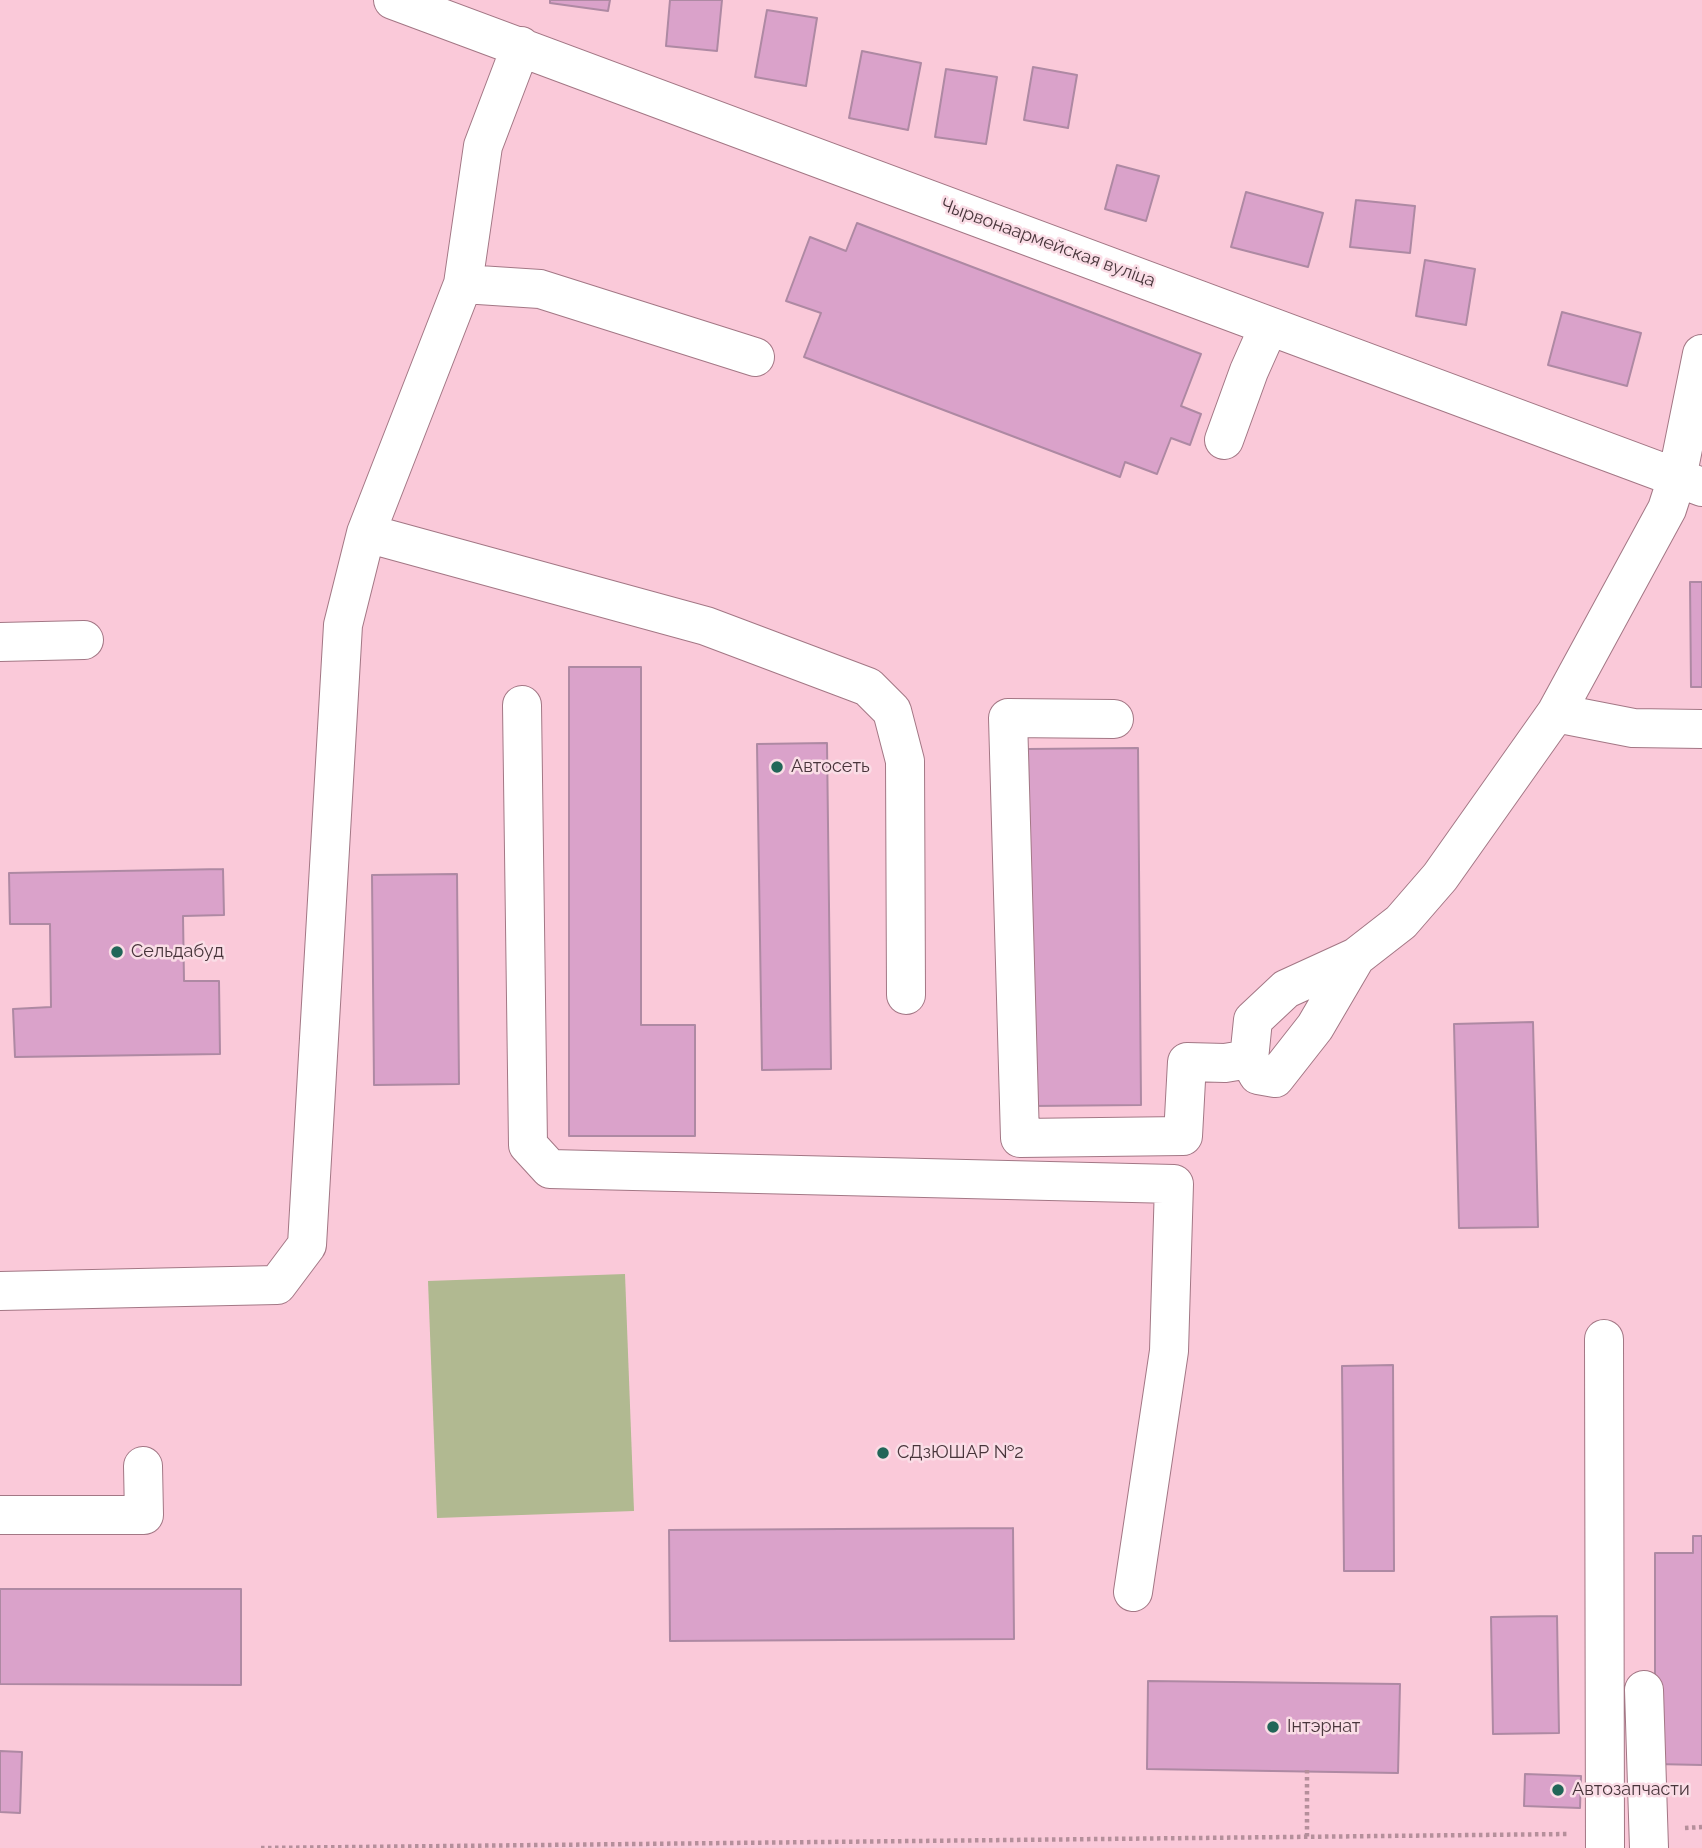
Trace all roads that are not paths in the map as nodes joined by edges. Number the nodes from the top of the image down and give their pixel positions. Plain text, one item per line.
1 (393, 0) edge
2 (520, 46) junction
3 (463, 284) junction
4 (1269, 326) junction
5 (1702, 354) edge
6 (755, 357) dead end
7 (1224, 440) dead end
8 (1690, 483) edge
9 (366, 533) junction
10 (84, 640) dead end
11 (0, 642) edge
12 (522, 705) dead end
13 (1556, 713) junction
14 (1114, 719) dead end
15 (1702, 729) edge
16 (1356, 957) junction
17 (906, 995) dead end
18 (1249, 1059) junction
19 (0, 1291) edge
20 (1604, 1339) dead end
21 (143, 1466) dead end
22 (0, 1515) edge
23 (1133, 1592) dead end
24 (1644, 1690) dead end
25 (1649, 1838) edge
26 (1605, 1840) edge

1 - 2 street, Чырвонаармейская вуліца
2 - 3 street
2 - 4 street, Чырвонаармейская вуліца
3 - 6 street
3 - 9 street
4 - 7 street
4 - 8 street, Чырвонаармейская вуліца
5 - 8 street
8 - 13 street
9 - 17 street
9 - 19 street
10 - 11 street
12 - 23 street
13 - 15 street
13 - 16 street
14 - 18 street
16 - 18 street
16 - 18 street
20 - 26 street
21 - 22 street
24 - 25 street

